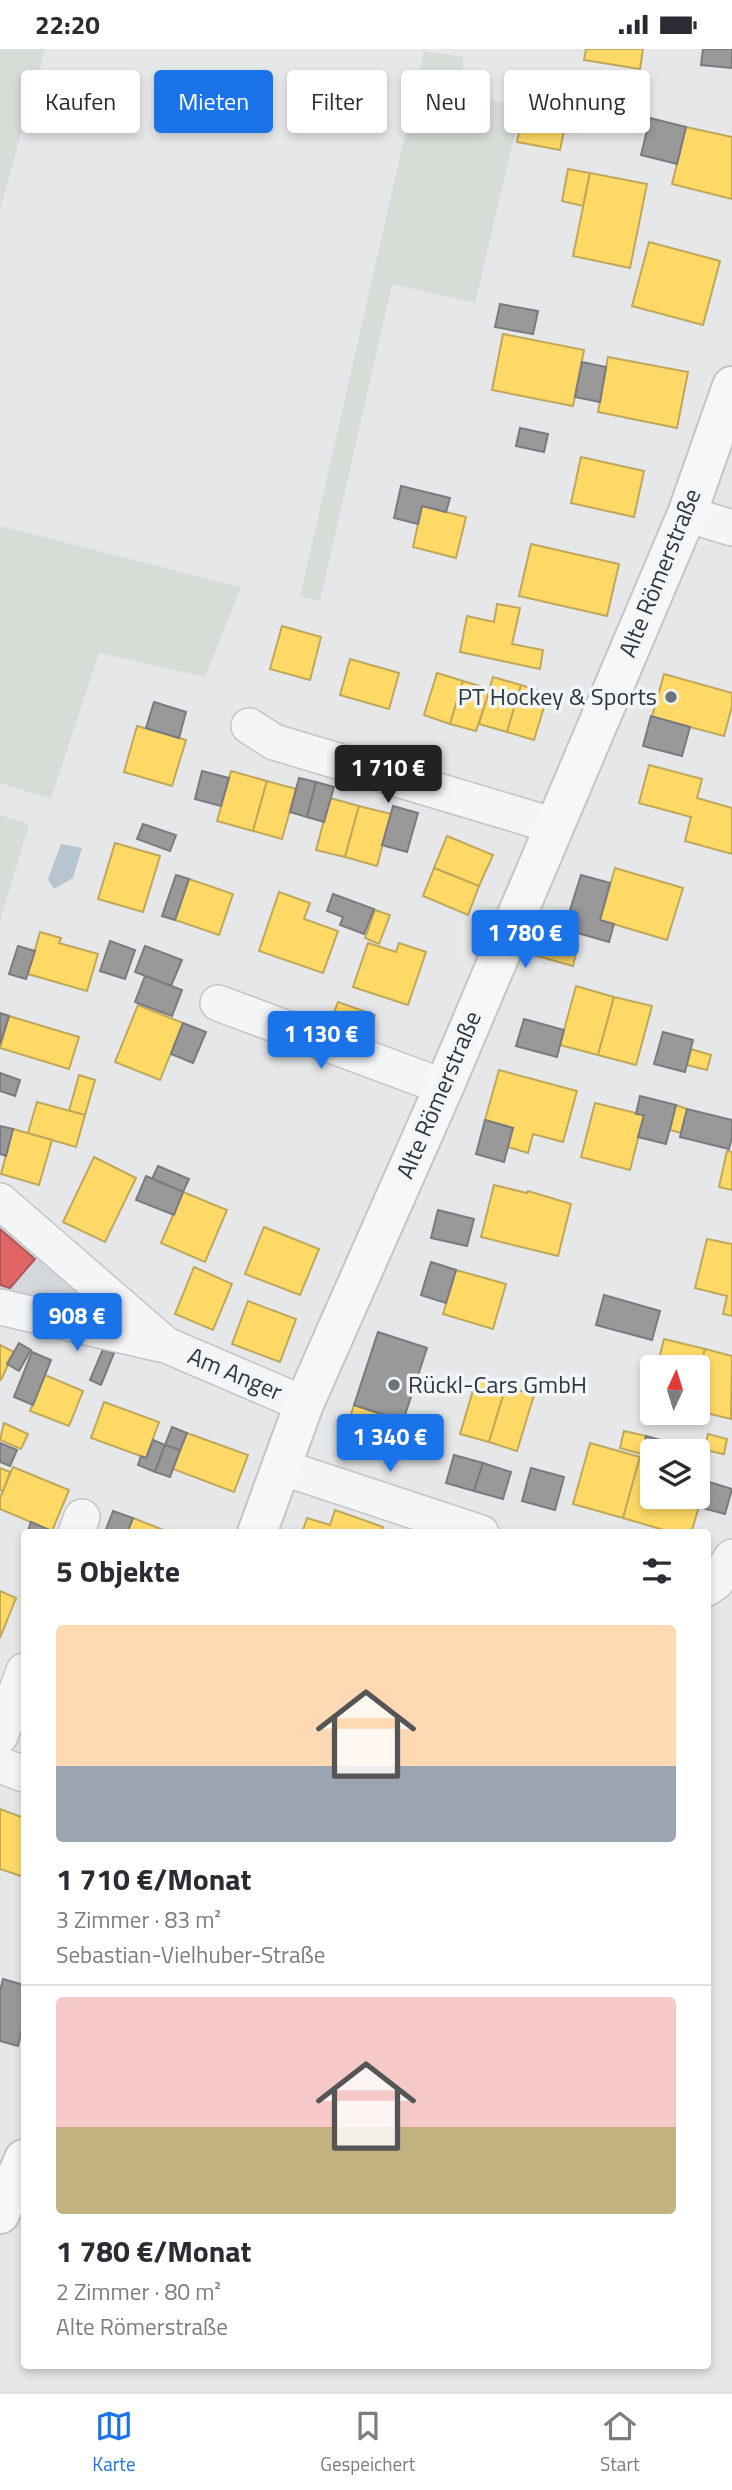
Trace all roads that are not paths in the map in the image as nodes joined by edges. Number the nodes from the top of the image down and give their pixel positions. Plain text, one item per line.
1 (732, 386) edge
2 (687, 514) junction
3 (732, 528) edge
4 (248, 726) dead end
5 (555, 826) junction
6 (218, 1003) dead end
7 (444, 1087) junction
8 (0, 1201) edge
9 (0, 1307) edge
10 (166, 1345) junction
11 (304, 1404) junction
12 (281, 1467) junction
13 (258, 1529) edge
14 (469, 1529) edge
15 (732, 1557) edge
16 (711, 1585) edge
17 (21, 1679) edge
18 (0, 1736) edge
19 (0, 1765) edge
20 (21, 1773) edge
21 (21, 2166) edge
22 (0, 2214) edge

1 - 2 main road, Alte Römerstraße
2 - 3 street
2 - 5 main road, Alte Römerstraße
4 - 5 street
5 - 7 main road, Alte Römerstraße
6 - 7 street
7 - 11 main road, Alte Römerstraße
8 - 10 street, Am Anger
9 - 10 street, Am Anger
10 - 11 street, Am Anger
11 - 12 main road, Alte Römerstraße
12 - 13 main road, Alte Römerstraße
12 - 14 street
15 - 16 street
17 - 18 street
19 - 20 street
21 - 22 main road

